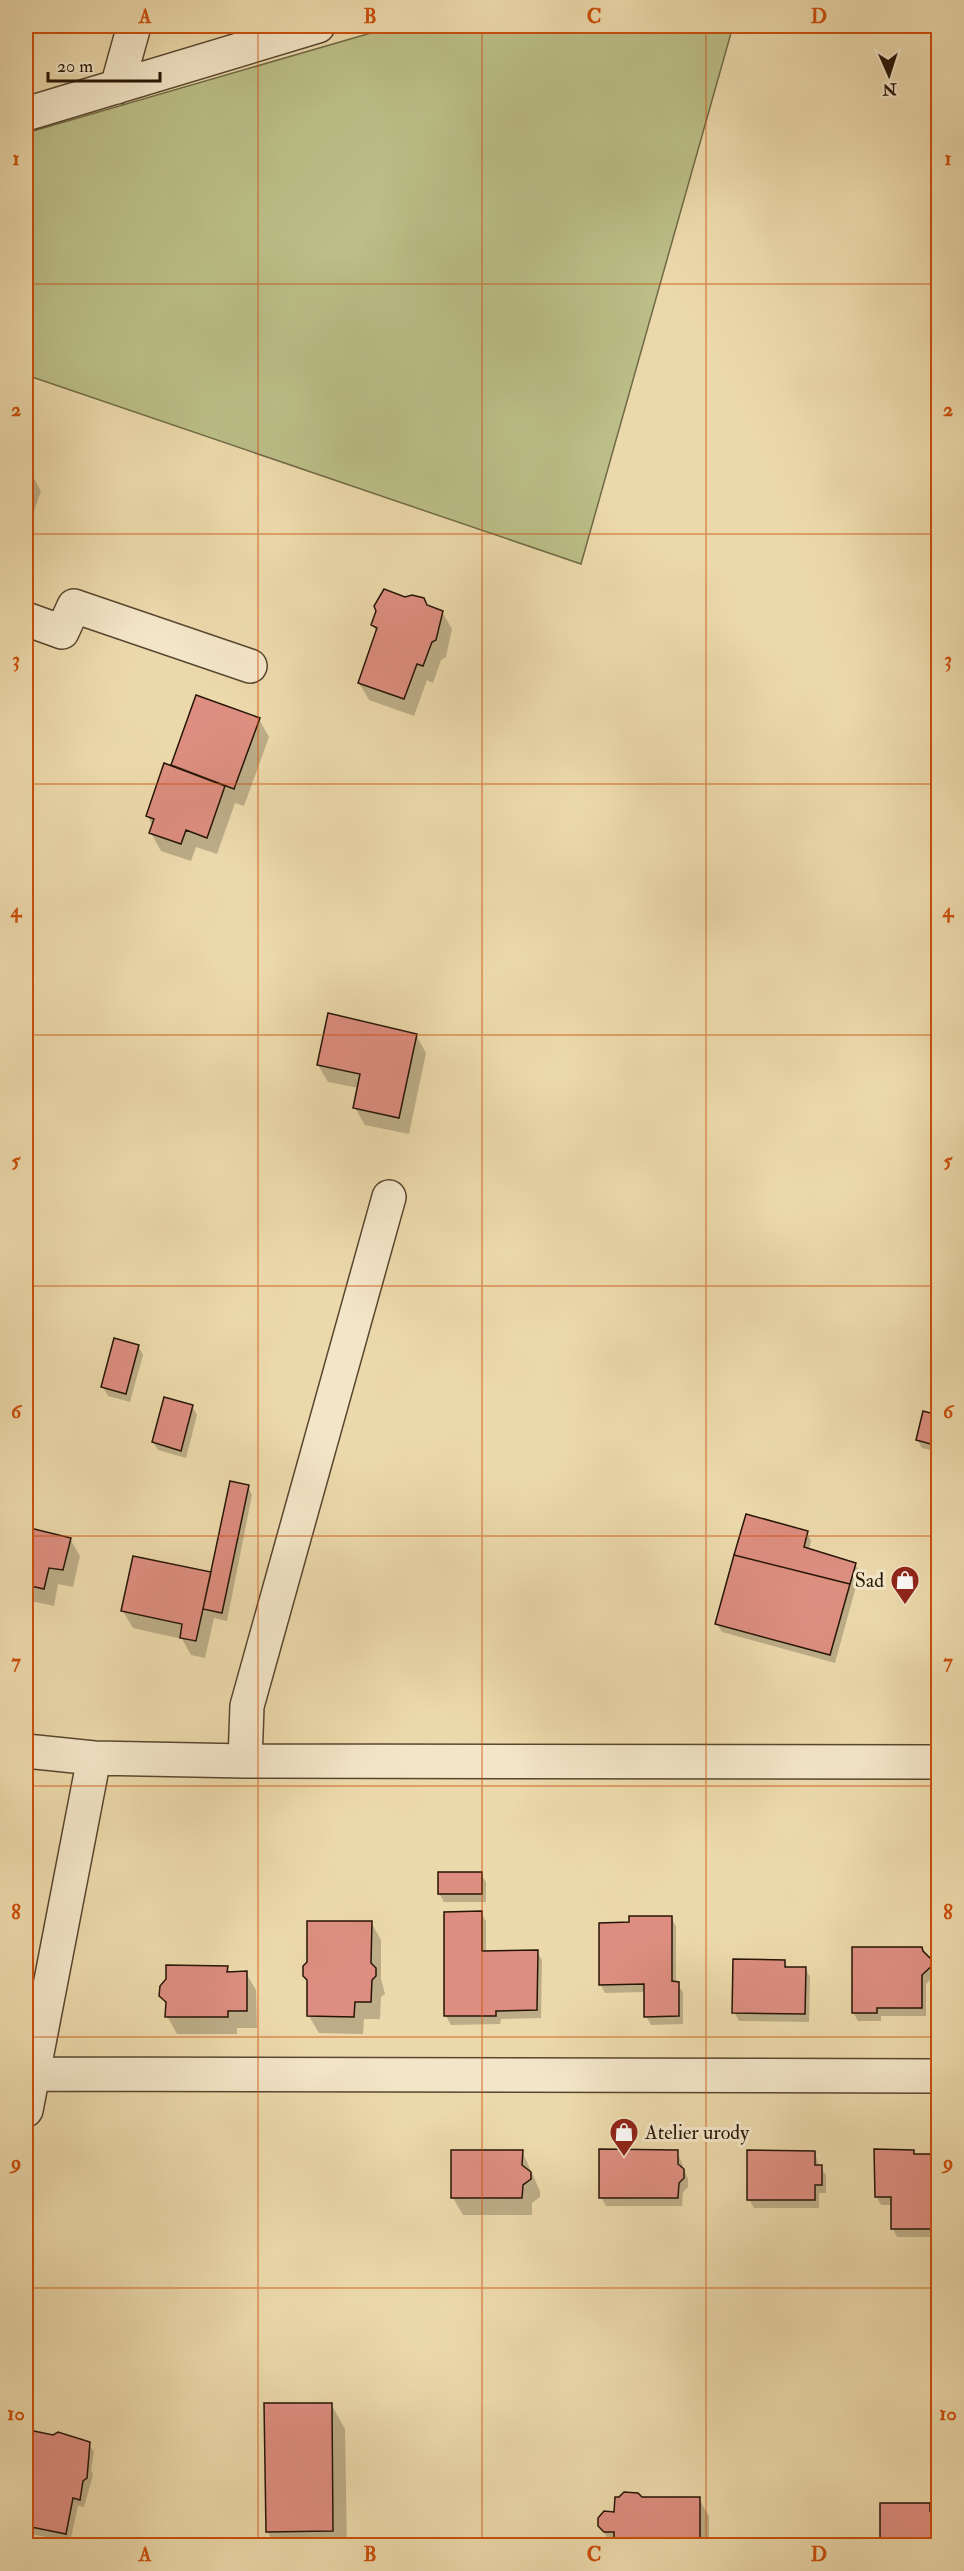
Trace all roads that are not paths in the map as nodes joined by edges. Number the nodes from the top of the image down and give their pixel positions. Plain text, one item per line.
1 (134, 26) edge
2 (318, 26) edge
3 (117, 87) junction
4 (26, 114) edge
5 (26, 619) edge
6 (250, 666) dead end
7 (388, 1197) dead end
8 (26, 1751) edge
9 (94, 1758) junction
10 (245, 1761) junction
11 (939, 1761) edge
12 (33, 2074) junction
13 (939, 2076) edge
14 (26, 2110) edge

1 - 3 street
2 - 3 street
3 - 4 street
5 - 6 street
7 - 10 street
8 - 9 street
9 - 10 street
9 - 12 street
10 - 11 street
12 - 13 street
12 - 14 street

